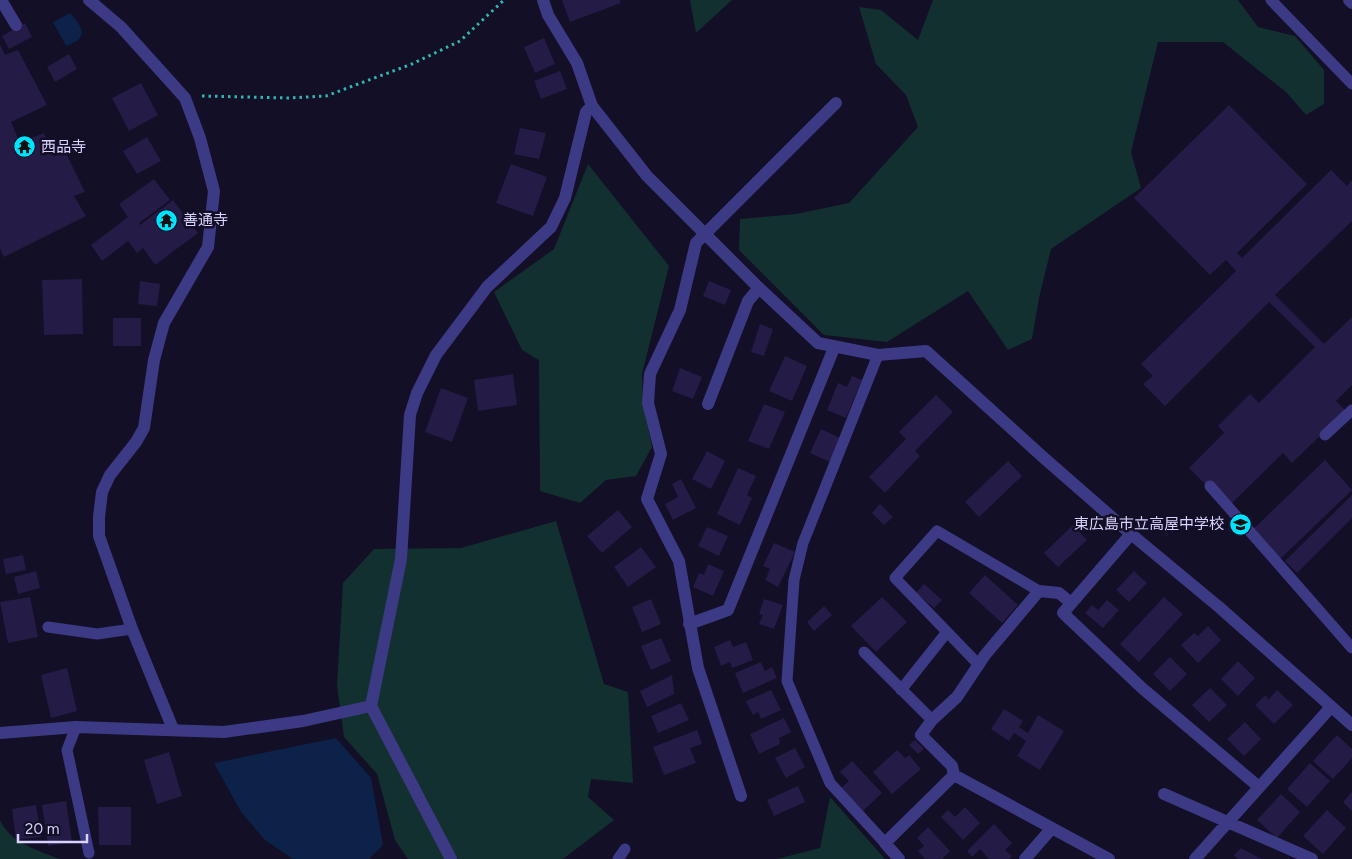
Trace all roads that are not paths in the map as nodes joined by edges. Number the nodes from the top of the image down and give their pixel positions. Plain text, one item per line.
1 (1, 0) edge
2 (90, 0) edge
3 (543, 0) edge
4 (1271, 0) edge
5 (1348, 0) edge
6 (1352, 3) edge
7 (16, 25) dead end
8 (1352, 84) edge
9 (836, 104) dead end
10 (592, 106) junction
11 (705, 234) junction
12 (759, 288) junction
13 (834, 348) junction
14 (878, 355) junction
15 (708, 404) dead end
16 (1352, 410) edge
17 (1326, 435) dead end
18 (1210, 486) dead end
19 (1132, 534) junction
20 (1039, 591) junction
21 (1071, 603) junction
22 (689, 624) junction
23 (48, 627) dead end
24 (132, 629) junction
25 (947, 632) junction
26 (1352, 648) edge
27 (864, 652) dead end
28 (979, 665) junction
29 (901, 690) junction
30 (371, 706) junction
31 (1331, 707) junction
32 (932, 720) junction
33 (1352, 725) edge
34 (76, 727) junction
35 (174, 729) junction
36 (0, 733) edge
37 (954, 775) junction
38 (1259, 787) junction
39 (1164, 794) dead end
40 (741, 796) dead end
41 (1228, 822) junction
42 (1052, 828) junction
43 (885, 843) junction
44 (625, 849) dead end
45 (89, 853) dead end
46 (451, 859) edge
47 (618, 859) edge
48 (899, 859) edge
49 (1025, 859) edge
50 (1109, 859) edge
51 (1195, 859) edge
52 (1312, 859) edge

1 - 7 street
2 - 24 street
3 - 10 street
4 - 8 lane
5 - 6 street
9 - 11 street
10 - 11 street
10 - 30 street
11 - 12 street
11 - 22 street
12 - 13 street
12 - 15 street
13 - 14 street
13 - 22 street
14 - 19 street
14 - 43 lane
16 - 17 lane
18 - 26 lane
19 - 21 street
19 - 31 street
20 - 21 street
20 - 25 lane
20 - 28 street
21 - 38 street
22 - 40 street
23 - 24 lane
24 - 35 street
25 - 28 lane
25 - 29 lane
27 - 29 lane
28 - 32 street
29 - 32 lane
30 - 35 street
30 - 46 street
31 - 33 street
31 - 38 street
32 - 37 street
34 - 35 street
34 - 36 street
34 - 45 lane
37 - 42 street
37 - 43 street
38 - 41 street
39 - 41 street
41 - 51 street
41 - 52 street
42 - 49 street
42 - 50 street
43 - 48 street
44 - 47 lane

